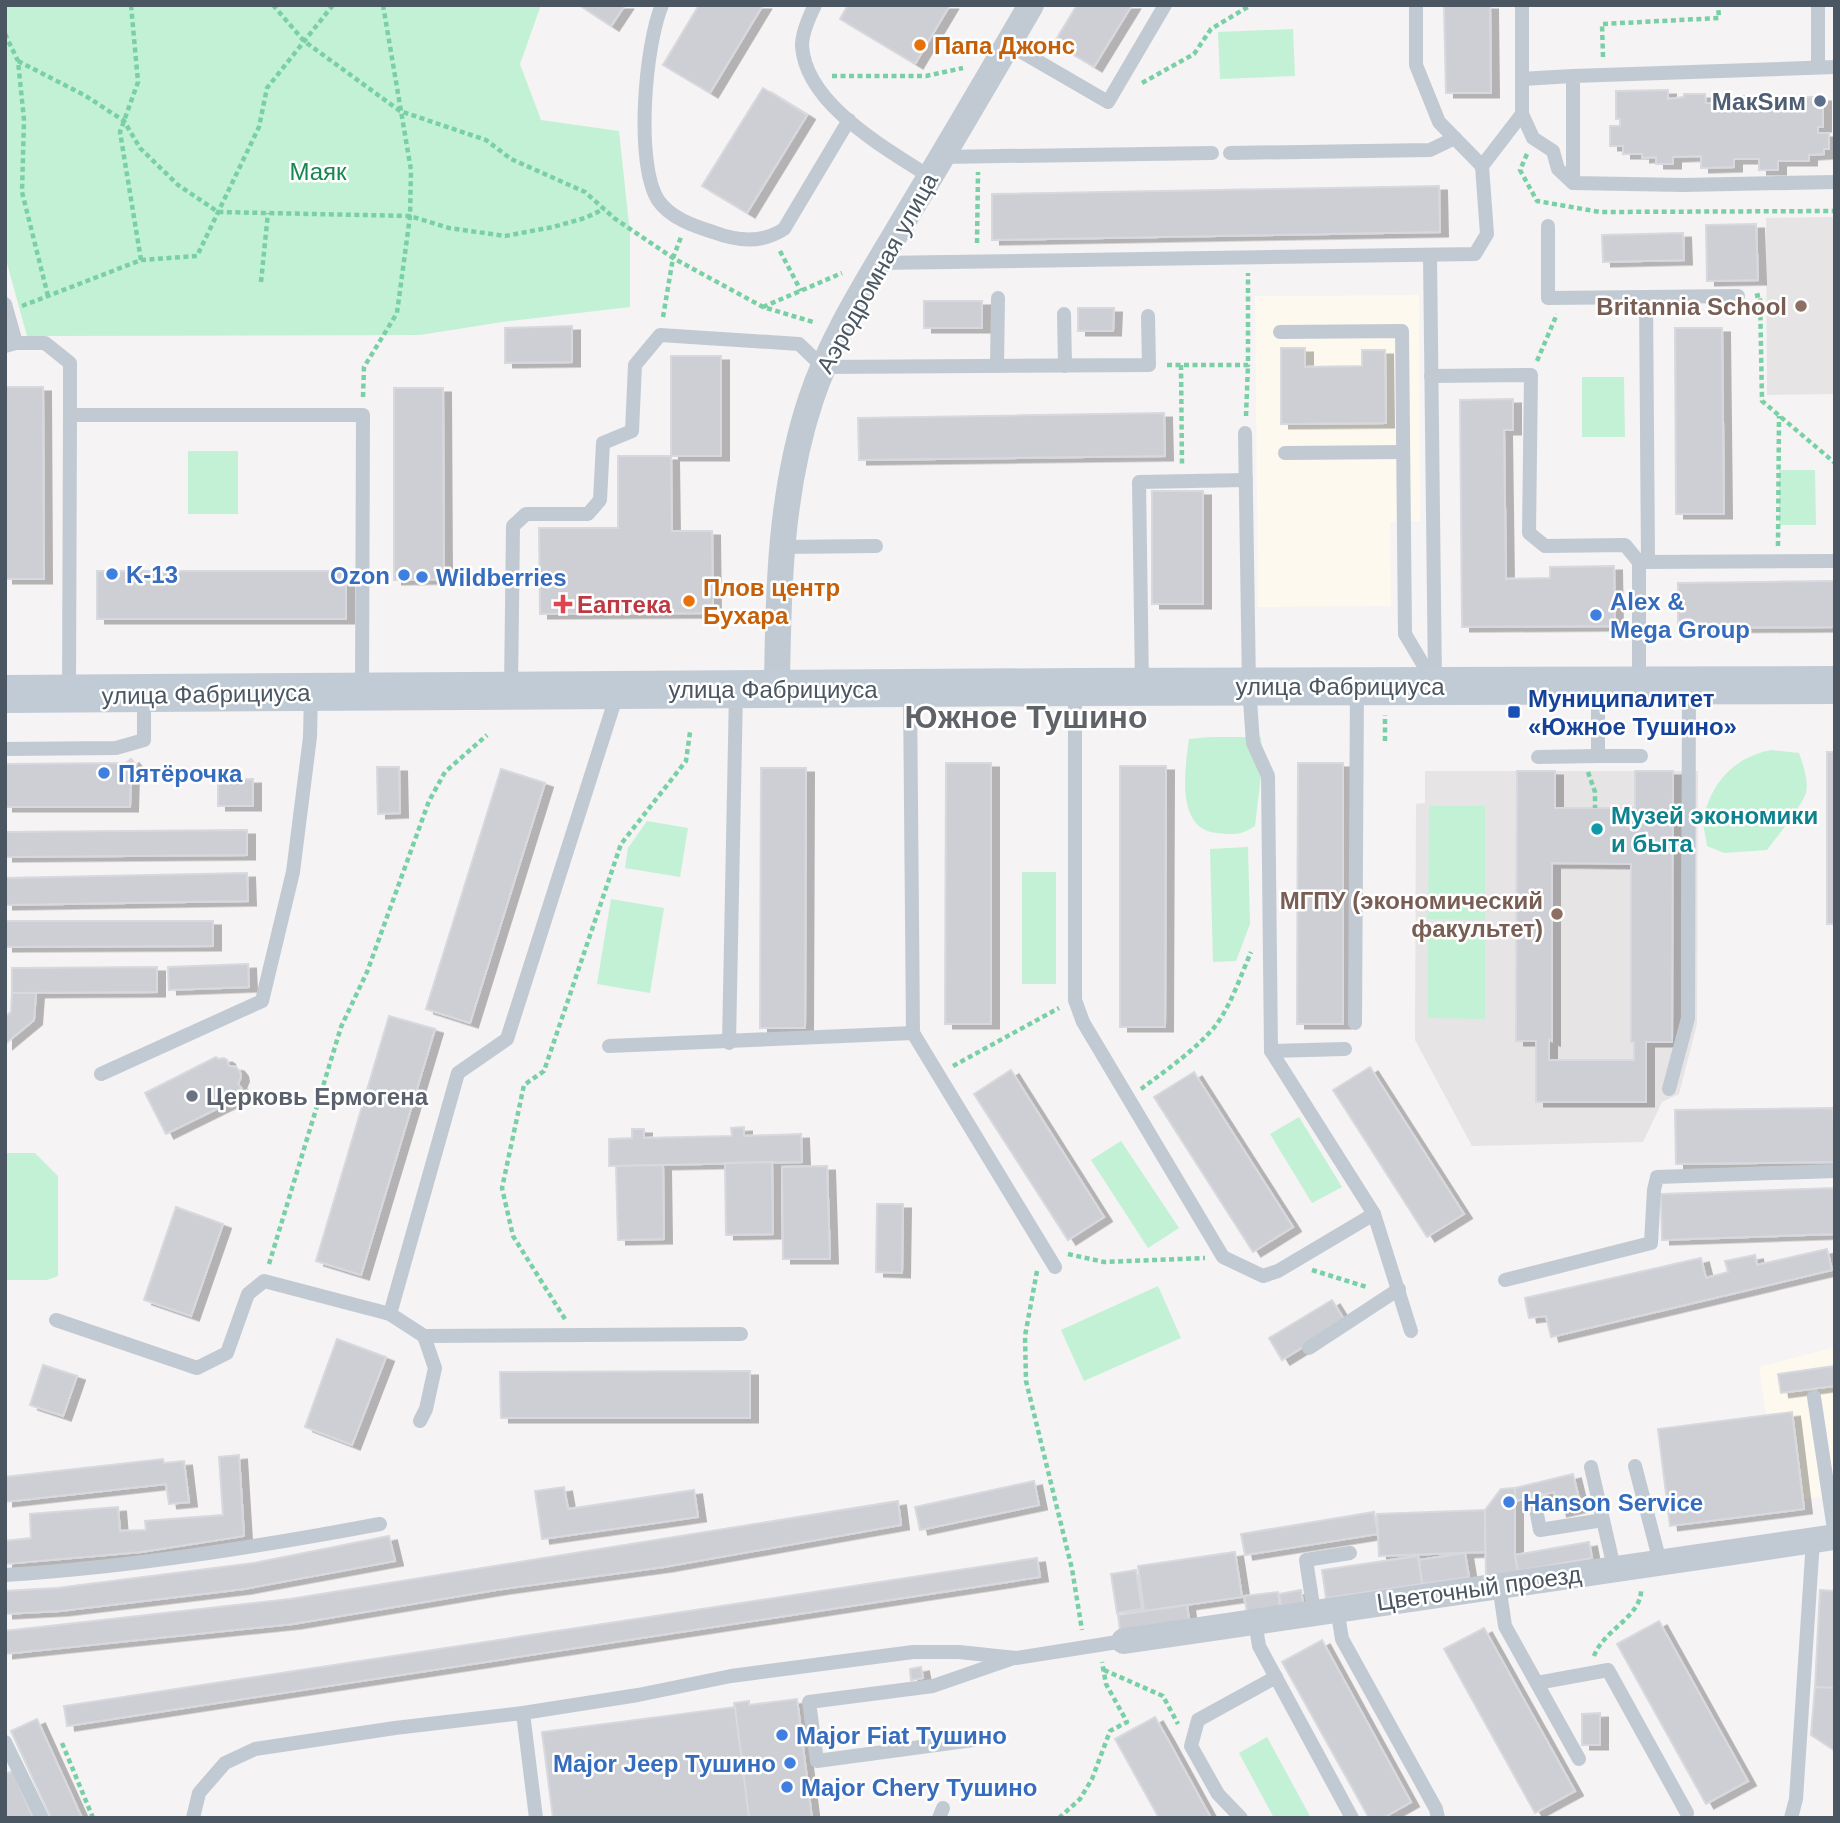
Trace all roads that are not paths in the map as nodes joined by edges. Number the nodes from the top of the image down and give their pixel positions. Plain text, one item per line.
1 (662, 5) edge
2 (815, 5) edge
3 (1031, 5) edge
4 (1165, 5) edge
5 (1416, 5) edge
6 (1522, 5) edge
7 (1818, 5) edge
8 (1008, 44) junction
9 (1818, 67) junction
10 (1835, 67) edge
11 (1573, 76) junction
12 (1522, 79) junction
13 (1522, 114) junction
14 (849, 120) junction
15 (1455, 138) junction
16 (1212, 153) dead end
17 (1230, 153) dead end
18 (1482, 166) junction
19 (936, 167) junction
20 (1835, 182) edge
21 (1573, 183) junction
22 (1548, 226) dead end
23 (1430, 255) junction
24 (879, 263) junction
25 (1738, 296) road end
26 (1646, 297) junction
27 (998, 298) dead end
28 (6, 308) edge
29 (1064, 314) dead end
30 (1148, 316) dead end
31 (1280, 332) dead end
32 (11, 344) edge
33 (997, 366) junction
34 (1065, 366) junction
35 (823, 367) junction
36 (1432, 376) junction
37 (69, 415) junction
38 (1245, 433) road end
39 (1404, 452) junction
40 (1285, 453) dead end
41 (1246, 480) junction
42 (782, 547) junction
43 (876, 547) dead end
44 (1835, 561) edge
45 (1644, 562) junction
46 (1436, 685) junction
47 (1598, 685) junction
48 (1639, 685) junction
49 (1689, 685) junction
50 (1835, 685) edge
51 (1249, 686) junction
52 (1357, 686) junction
53 (1075, 687) junction
54 (1142, 687) junction
55 (777, 688) junction
56 (910, 688) junction
57 (736, 689) junction
58 (618, 690) junction
59 (362, 691) junction
60 (511, 691) junction
61 (311, 692) junction
62 (5, 694) edge
63 (144, 694) junction
64 (69, 695) junction
65 (5, 749) edge
66 (1598, 756) junction
67 (1641, 756) dead end
68 (1538, 757) dead end
69 (1355, 1023) dead end
70 (913, 1033) junction
71 (729, 1043) junction
72 (609, 1046) dead end
73 (1345, 1049) dead end
74 (1271, 1051) junction
75 (101, 1074) dead end
76 (1669, 1090) dead end
77 (1835, 1171) edge
78 (1374, 1214) junction
79 (1055, 1267) dead end
80 (1505, 1280) dead end
81 (1393, 1292) junction
82 (390, 1314) junction
83 (56, 1320) dead end
84 (1411, 1331) dead end
85 (741, 1334) dead end
86 (424, 1336) junction
87 (1309, 1348) dead end
88 (1814, 1397) dead end
89 (421, 1420) dead end
90 (1635, 1466) dead end
91 (1591, 1467) dead end
92 (1536, 1509) dead end
93 (1603, 1520) junction
94 (380, 1524) dead end
95 (1827, 1538) edge
96 (1350, 1553) dead end
97 (1660, 1562) junction
98 (1614, 1568) junction
99 (5, 1575) edge
100 (1499, 1585) junction
101 (1326, 1610) junction
102 (1255, 1621) junction
103 (1124, 1641) joint
104 (1016, 1658) junction
105 (1276, 1677) junction
106 (1537, 1683) junction
107 (523, 1713) junction
108 (973, 1740) dead end
109 (5, 1742) edge
110 (1579, 1759) dead end
111 (1687, 1813) dead end
112 (42, 1818) edge
113 (192, 1818) edge
114 (536, 1818) edge
115 (1241, 1818) edge
116 (1352, 1818) edge
117 (1438, 1818) edge
118 (1791, 1818) edge

1 - 14 lane
2 - 14 lane
3 - 8 street, Аэродромная улица
4 - 8 lane
5 - 15 lane
6 - 12 lane
7 - 9 lane
8 - 19 street, Аэродромная улица
9 - 10 lane
9 - 11 lane
11 - 12 lane
11 - 21 lane
12 - 13 lane
13 - 18 lane
13 - 21 lane
14 - 19 lane
15 - 17 lane
15 - 18 lane
16 - 19 lane
18 - 23 lane
19 - 24 street, Аэродромная улица
20 - 21 lane
22 - 26 lane
23 - 24 lane
23 - 36 lane
24 - 35 street, Аэродромная улица
25 - 26 lane
26 - 45 lane
27 - 33 lane
28 - 32 lane
29 - 34 lane
30 - 34 lane
31 - 39 lane
32 - 37 lane
33 - 34 lane
33 - 35 lane
35 - 42 street, Аэродромная улица
35 - 60 lane
36 - 45 lane
36 - 46 lane
37 - 59 lane
37 - 64 lane
38 - 41 lane
39 - 40 lane
39 - 46 lane
41 - 51 lane
41 - 54 lane
42 - 43 lane
42 - 55 street, Аэродромная улица
44 - 45 lane
45 - 48 lane
46 - 47 main road, улица Фабрициуса
46 - 52 main road, улица Фабрициуса
47 - 48 main road, улица Фабрициуса
47 - 66 lane
48 - 49 main road, улица Фабрициуса
49 - 50 main road, улица Фабрициуса
49 - 76 lane
51 - 52 main road, улица Фабрициуса
51 - 54 main road, улица Фабрициуса
51 - 74 lane
52 - 69 lane
53 - 54 main road, улица Фабрициуса
53 - 56 main road, улица Фабрициуса
53 - 78 lane
55 - 56 main road, улица Фабрициуса
55 - 57 main road, улица Фабрициуса
56 - 70 lane
57 - 58 main road, улица Фабрициуса
57 - 71 lane
58 - 60 main road, улица Фабрициуса
58 - 82 lane
59 - 60 main road, улица Фабрициуса
59 - 61 main road, улица Фабрициуса
61 - 63 main road, улица Фабрициуса
61 - 75 lane
62 - 64 main road, улица Фабрициуса
63 - 64 main road, улица Фабрициуса
63 - 65 lane
66 - 67 lane
66 - 68 lane
70 - 71 lane
70 - 79 lane
71 - 72 lane
73 - 74 lane
74 - 78 lane
77 - 80 lane
78 - 81 lane
81 - 84 lane
81 - 87 lane
82 - 83 lane
82 - 86 lane
85 - 86 lane
86 - 89 lane
88 - 95 lane
90 - 97 lane
91 - 93 lane
92 - 93 lane
93 - 98 lane
94 - 99 lane
95 - 97 street, Цветочный проезд
95 - 118 lane
96 - 101 lane
97 - 98 street, Цветочный проезд
98 - 100 street, Цветочный проезд
100 - 101 street, Цветочный проезд
100 - 106 lane
101 - 102 street, Цветочный проезд
101 - 117 lane
102 - 103 street, Цветочный проезд
102 - 105 lane
103 - 104 lane
104 - 107 lane
104 - 108 lane
105 - 115 lane
105 - 116 lane
106 - 110 lane
106 - 111 lane
107 - 113 lane
107 - 114 lane
109 - 112 lane

